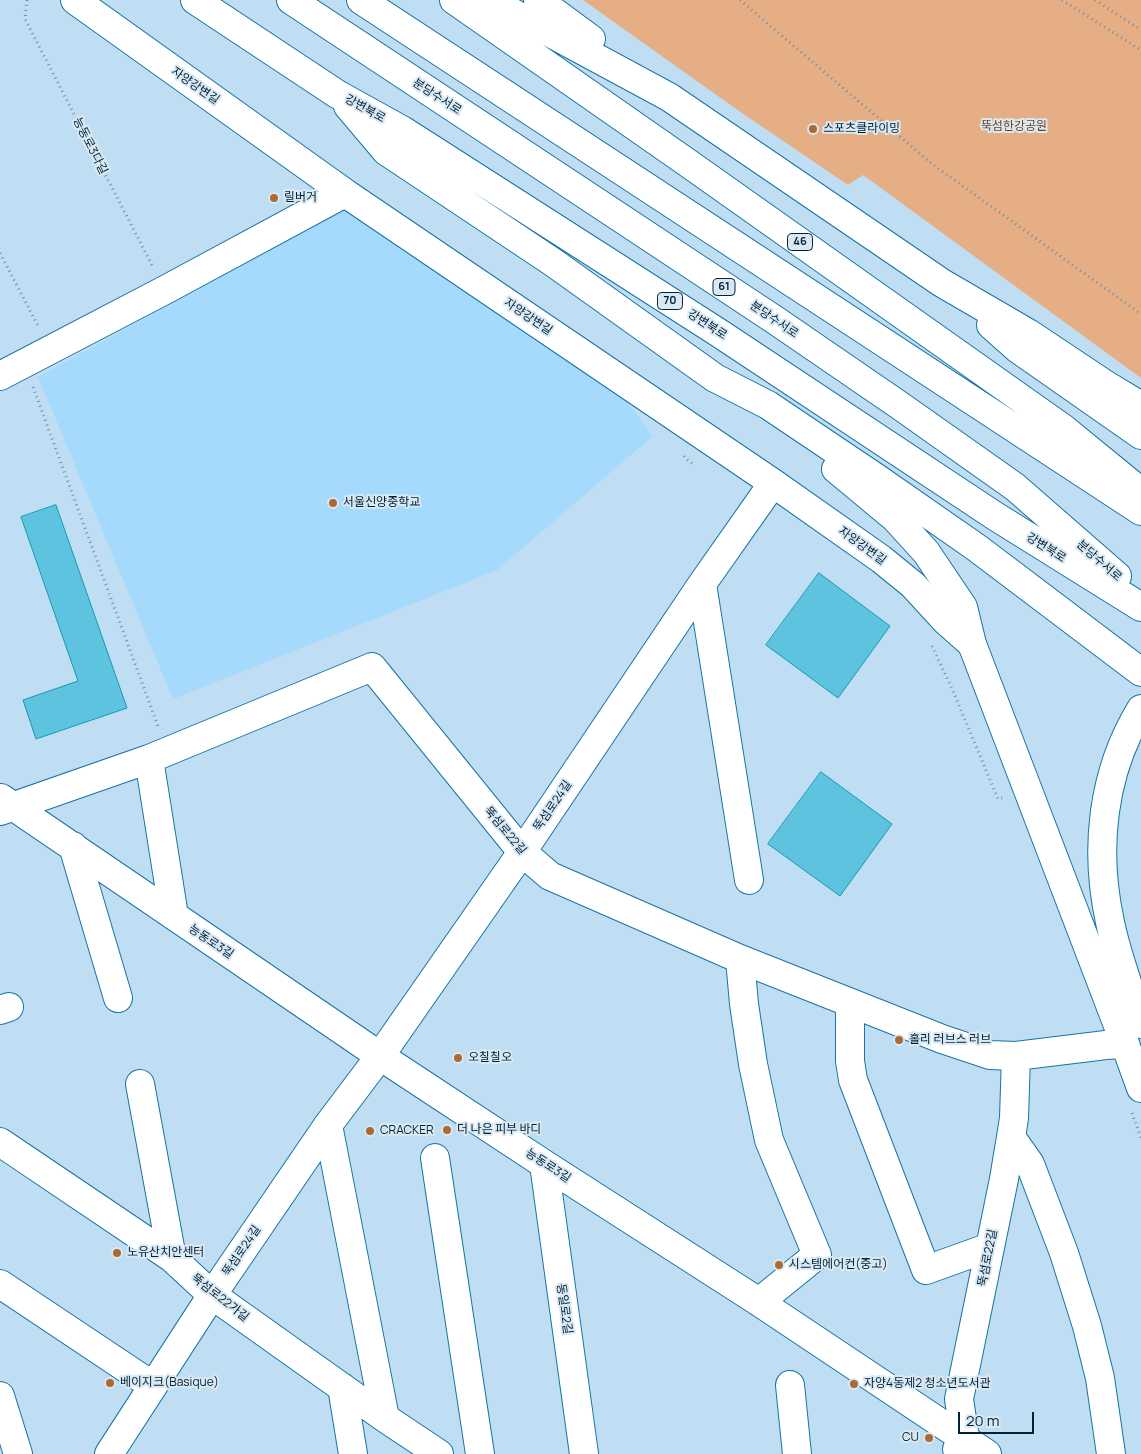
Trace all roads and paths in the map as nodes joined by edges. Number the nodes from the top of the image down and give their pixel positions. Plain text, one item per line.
1 (27, 0) edge
2 (75, 0) edge
3 (195, 0) edge
4 (290, 0) edge
5 (361, 0) edge
6 (454, 0) edge
7 (489, 0) edge
8 (538, 0) edge
9 (740, 0) edge
10 (1062, 0) edge
11 (1094, 0) edge
12 (1141, 30) edge
13 (1141, 50) edge
14 (337, 94) junction
15 (668, 97) junction
16 (345, 192) junction
17 (0, 253) edge
18 (942, 283) junction
19 (165, 290) junction
20 (1141, 314) edge
21 (50, 349) junction
22 (0, 350) edge
23 (24, 363) junction
24 (0, 376) edge
25 (715, 378) junction
26 (1141, 406) edge
27 (1141, 435) edge
28 (681, 451) dead end
29 (701, 469) dead end
30 (773, 483) junction
31 (1141, 492) edge
32 (1141, 511) edge
33 (702, 584) junction
34 (1141, 597) edge
35 (1141, 607) edge
36 (930, 641) dead end
37 (972, 644) junction
38 (372, 667) joint
39 (1141, 672) edge
40 (1141, 709) edge
41 (159, 729) dead end
42 (149, 759) junction
43 (1006, 797) dead end
44 (4, 805) edge
45 (72, 846) junction
46 (522, 852) junction
47 (750, 880) dead end
48 (174, 916) junction
49 (740, 959) junction
50 (118, 998) dead end
51 (850, 1004) junction
52 (1133, 1034) edge
53 (380, 1056) junction
54 (1016, 1056) junction
55 (140, 1084) dead end
56 (1136, 1099) edge
57 (328, 1125) junction
58 (1011, 1137) junction
59 (1141, 1138) edge
60 (0, 1142) edge
61 (435, 1158) dead end
62 (544, 1164) junction
63 (990, 1247) junction
64 (172, 1258) junction
65 (0, 1284) edge
66 (212, 1295) junction
67 (759, 1302) junction
68 (790, 1385) dead end
69 (153, 1386) junction
70 (342, 1386) junction
71 (0, 1396) edge
72 (385, 1418) junction
73 (959, 1447) edge
74 (18, 1454) edge
75 (109, 1454) edge
76 (353, 1454) edge
77 (439, 1454) edge
78 (480, 1454) edge
79 (584, 1454) edge
80 (796, 1454) edge
81 (988, 1454) edge
82 (1111, 1454) edge

1 - 19 path, 능동로3다길
2 - 16 main road, 자양강변길
3 - 14 main road, 강변북로 / 70
4 - 34 main road, 분당수서로 / 61
5 - 32 main road
6 - 31 main road, 46
7 - 15 main road
8 - 15 main road
9 - 20 path
10 - 13 path
11 - 12 path
14 - 25 main road
14 - 35 main road, 강변북로 / 70
15 - 18 main road
16 - 19 main road
16 - 30 main road, 자양강변길
17 - 21 path
18 - 26 main road
18 - 27 main road
19 - 21 main road
21 - 23 main road
22 - 23 main road
23 - 24 main road
23 - 41 path
25 - 37 main road
25 - 39 main road
28 - 29 path
30 - 33 main road, 뚝섬로24길
30 - 37 main road, 자양강변길
33 - 46 main road, 뚝섬로24길
33 - 47 main road
36 - 43 path
37 - 52 main road
38 - 42 main road, 능동로3길
38 - 46 main road, 뚝섬로22길
40 - 52 main road
42 - 44 main road, 능동로3길
42 - 48 main road
44 - 45 main road, 능동로3길
45 - 48 main road, 능동로3길
45 - 50 main road
46 - 49 main road, 뚝섬로22길
46 - 53 main road, 뚝섬로24길
48 - 53 main road, 능동로3길
49 - 51 main road, 뚝섬로22길
49 - 67 main road
51 - 54 main road, 뚝섬로22길
51 - 63 main road
52 - 54 main road, 뚝섬로22길
52 - 56 main road
53 - 57 main road, 뚝섬로24길
53 - 62 main road, 능동로3길
54 - 58 main road, 뚝섬로22길
55 - 64 main road
56 - 59 path
57 - 66 main road, 뚝섬로24길
57 - 72 main road
58 - 63 main road, 뚝섬로22길
58 - 82 main road
60 - 64 main road, 뚝섬로22가길
61 - 78 main road
62 - 67 main road, 능동로3길
62 - 79 main road, 동일로2길
63 - 73 main road, 뚝섬로22길
64 - 66 main road, 뚝섬로22가길
65 - 69 main road
66 - 69 main road, 뚝섬로24길
66 - 70 main road, 뚝섬로22가길
67 - 73 main road, 능동로3길
68 - 80 main road
69 - 75 main road, 뚝섬로24길
70 - 72 main road, 뚝섬로22가길
70 - 76 main road
71 - 74 main road
72 - 77 main road, 뚝섬로22가길
73 - 81 main road, 능동로3길

